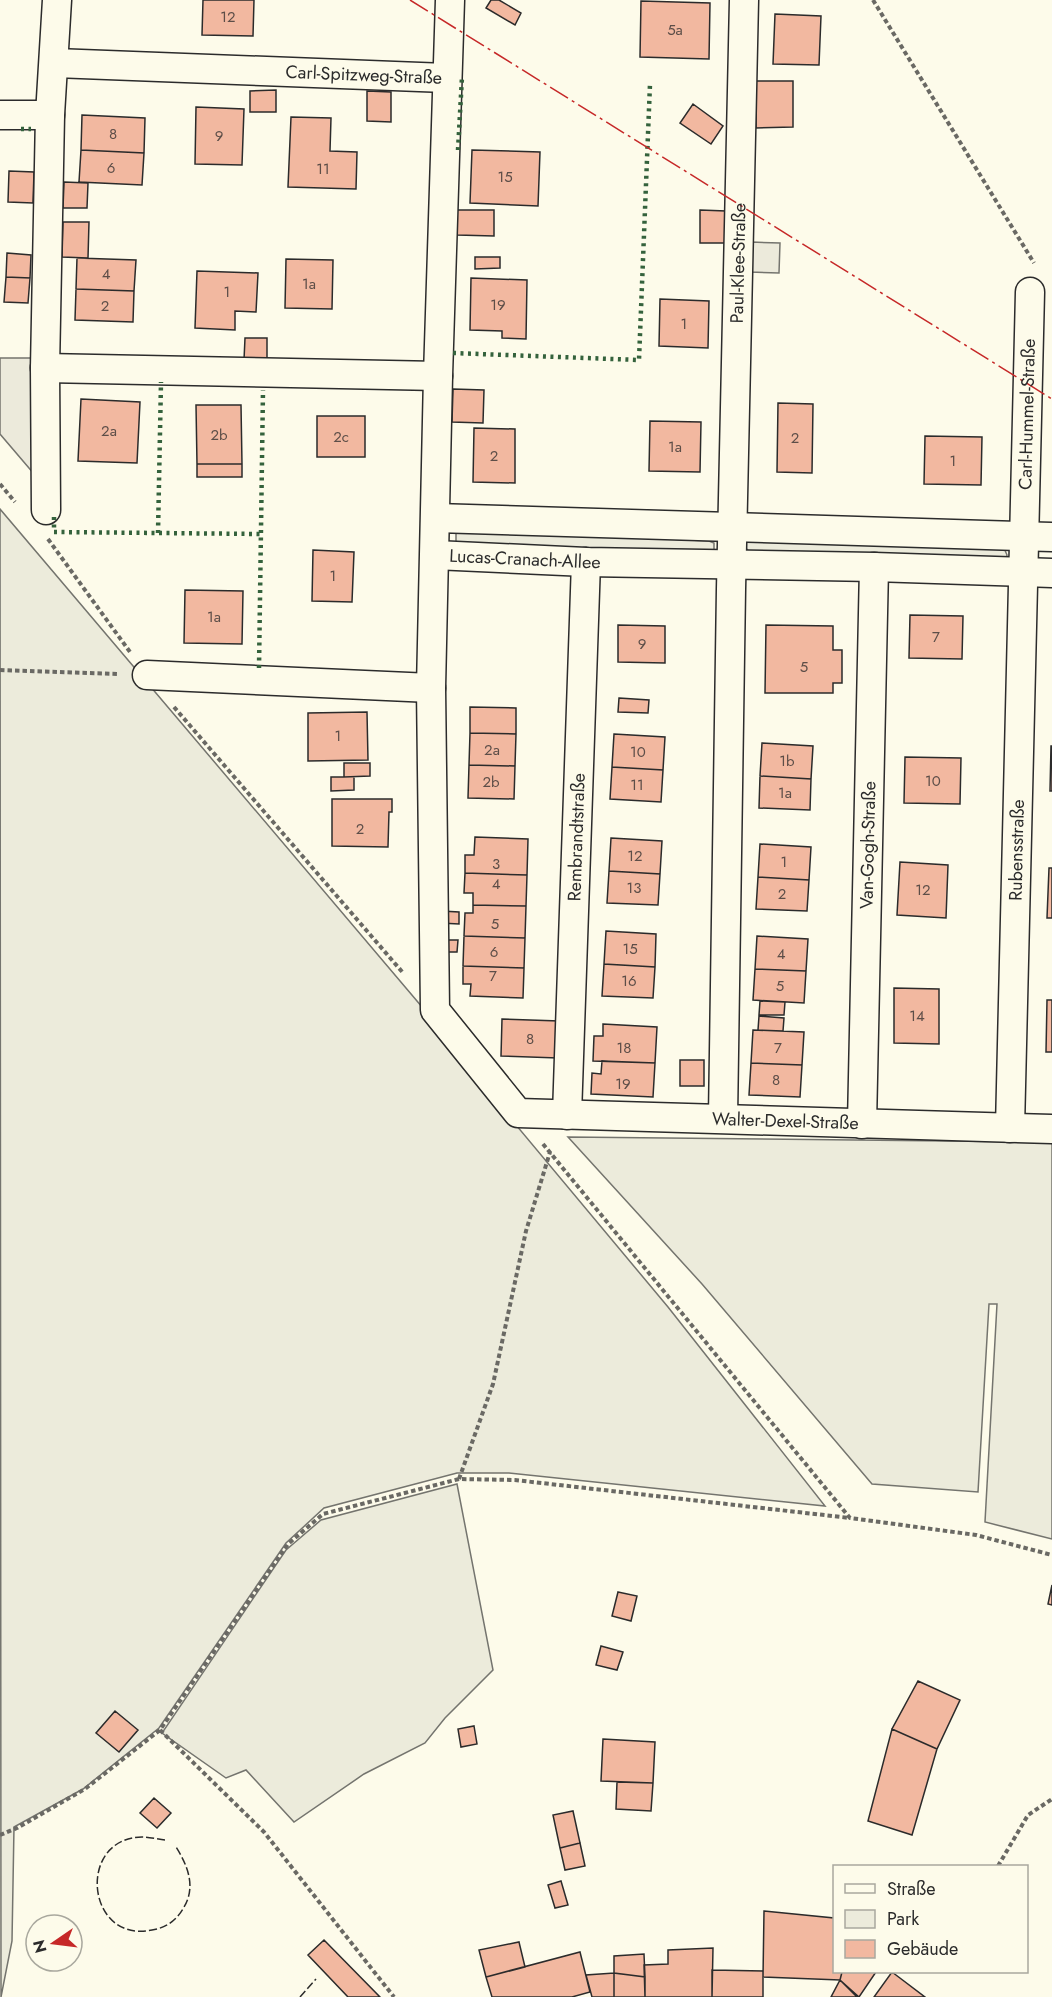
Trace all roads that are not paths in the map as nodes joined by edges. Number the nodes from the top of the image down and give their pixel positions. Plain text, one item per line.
1 (57, 0) edge
2 (450, 0) edge
3 (744, 0) edge
4 (55, 63) junction
5 (446, 78) junction
6 (0, 115) edge
7 (51, 115) junction
8 (1033, 279) road end
9 (45, 368) junction
10 (438, 376) junction
11 (436, 518) junction
12 (46, 524) road end
13 (732, 526) junction
14 (1024, 536) junction
15 (1052, 537) edge
16 (435, 555) junction
17 (586, 562) junction
18 (732, 564) junction
19 (874, 567) junction
20 (1022, 572) junction
21 (1052, 573) edge
22 (147, 675) road end
23 (431, 688) junction
24 (567, 1115) junction
25 (723, 1118) junction
26 (862, 1124) junction
27 (1010, 1128) junction
28 (1052, 1129) edge

1 - 4 street
2 - 5 street
3 - 13 street, Paul-Klee-Straße
4 - 5 street, Carl-Spitzweg-Straße
4 - 7 street
5 - 10 street, Carl-Spitzweg-Straße
6 - 7 street
7 - 9 street
8 - 14 street, Carl-Hummel-Straße
9 - 10 street
9 - 12 street
10 - 11 street, Carl-Spitzweg-Straße
11 - 13 street, Lucas-Cranach-Allee
11 - 16 street, Lucas-Cranach-Allee
13 - 14 street, Lucas-Cranach-Allee
13 - 18 street
14 - 15 street, Lucas-Cranach-Allee
14 - 20 street
16 - 17 street, Lucas-Cranach-Allee
16 - 23 street
17 - 18 street, Lucas-Cranach-Allee
17 - 24 street, Rembrandtstraße
18 - 19 street, Lucas-Cranach-Allee
18 - 25 street
19 - 20 street, Lucas-Cranach-Allee
19 - 26 street, Van-Gogh-Straße
20 - 21 street, Lucas-Cranach-Allee
20 - 27 street, Rubensstraße
22 - 23 street
23 - 24 street, Walter-Dexel-Straße
24 - 25 street, Walter-Dexel-Straße
25 - 26 street, Walter-Dexel-Straße
26 - 27 street, Walter-Dexel-Straße
27 - 28 street, Walter-Dexel-Straße

